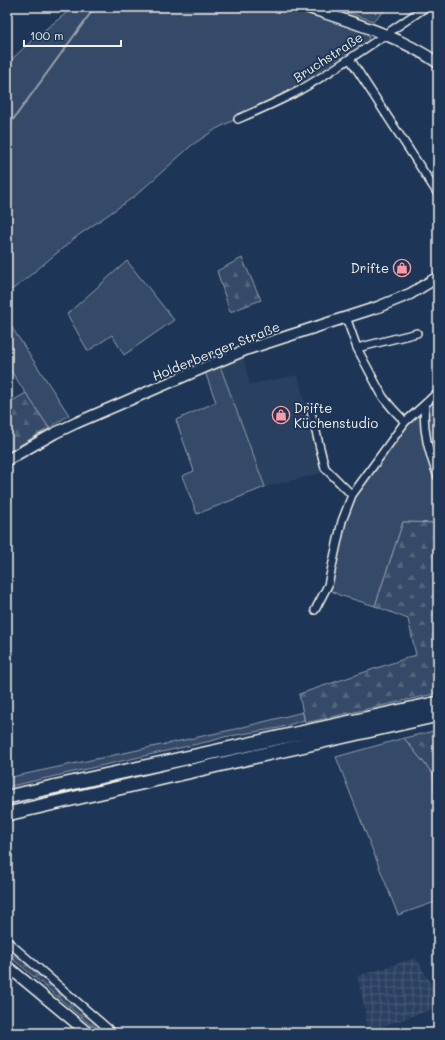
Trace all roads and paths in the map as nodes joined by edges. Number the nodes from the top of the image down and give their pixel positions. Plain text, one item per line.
1 (306, 7) edge
2 (426, 7) edge
3 (384, 34) junction
4 (350, 59) junction
5 (438, 63) edge
6 (238, 119) dead end
7 (438, 194) edge
8 (438, 277) edge
9 (346, 317) junction
10 (417, 333) dead end
11 (356, 348) junction
12 (438, 392) edge
13 (425, 404) junction
14 (310, 408) dead end
15 (405, 422) junction
16 (7, 460) edge
17 (438, 477) edge
18 (352, 495) junction
19 (315, 610) dead end
20 (438, 703) edge
21 (438, 715) edge
22 (7, 797) edge
23 (29, 809) junction
24 (7, 814) edge
25 (7, 818) edge
26 (7, 941) edge
27 (7, 966) edge
28 (88, 1033) edge
29 (113, 1033) edge

1 - 3 main road
2 - 3 street, Bruchstraße
3 - 4 street, Bruchstraße
3 - 5 main road
4 - 6 street, Bruchstraße
4 - 7 street
8 - 9 main road, Holderberger Straße
9 - 11 street
9 - 16 main road, Holderberger Straße
10 - 11 street
11 - 15 street
12 - 13 street
13 - 15 street
13 - 17 street
14 - 18 street
15 - 18 street
18 - 19 street
20 - 22 highway
21 - 23 highway
23 - 24 highway
23 - 25 highway
26 - 29 street
27 - 28 main road

